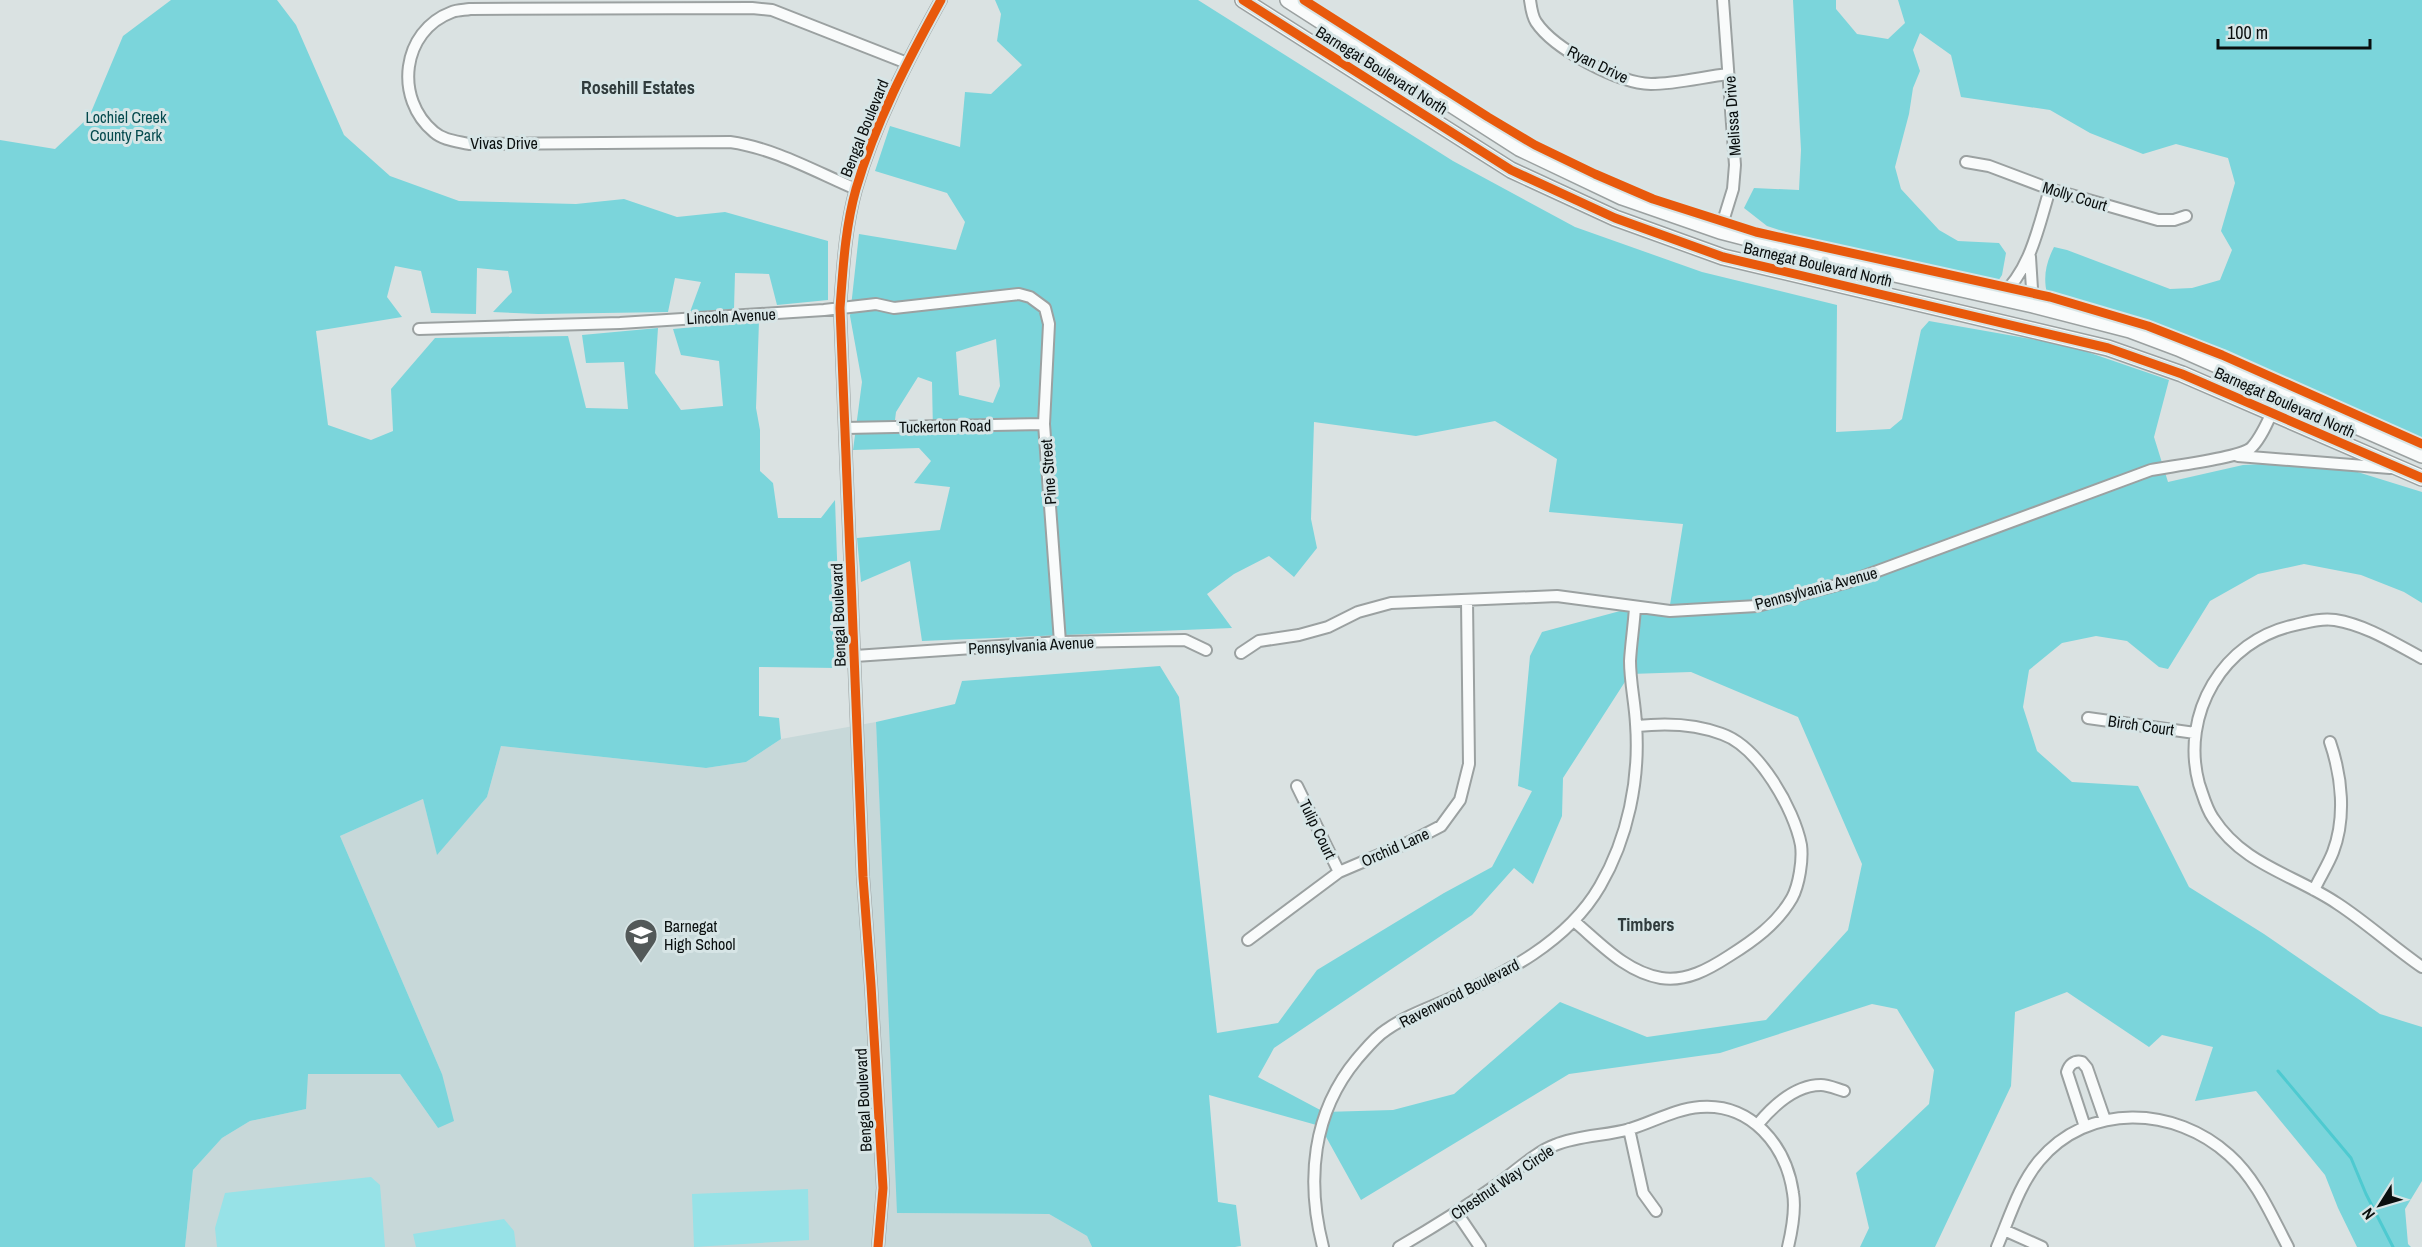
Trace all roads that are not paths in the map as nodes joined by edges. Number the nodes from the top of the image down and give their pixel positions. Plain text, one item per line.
1 (941, 0) edge
2 (1243, 0) edge
3 (1288, 0) edge
4 (1530, 0) edge
5 (1723, 0) edge
6 (907, 63) junction
7 (1728, 74) junction
8 (1966, 162) dead end
9 (856, 189) junction
10 (2050, 189) junction
11 (2186, 216) dead end
12 (1720, 231) junction
13 (2030, 256) junction
14 (2000, 297) junction
15 (1041, 303) joint
16 (2033, 305) junction
17 (840, 308) junction
18 (419, 329) dead end
19 (2281, 393) junction
20 (2271, 413) junction
21 (1044, 424) junction
22 (845, 428) junction
23 (2422, 455) edge
24 (2238, 456) junction
25 (2400, 468) junction
26 (2422, 478) edge
27 (1467, 600) junction
28 (1635, 607) junction
29 (1060, 642) junction
30 (1206, 650) dead end
31 (1241, 652) dead end
32 (855, 656) junction
33 (2422, 658) edge
34 (2088, 718) dead end
35 (1637, 726) junction
36 (2195, 733) junction
37 (2330, 742) dead end
38 (1296, 786) dead end
39 (1339, 872) junction
40 (2314, 890) junction
41 (1575, 922) junction
42 (1248, 940) dead end
43 (2422, 967) edge
44 (1844, 1091) dead end
45 (2105, 1120) junction
46 (1758, 1124) junction
47 (2085, 1127) junction
48 (1629, 1129) junction
49 (1656, 1211) dead end
50 (1457, 1213) junction
51 (2004, 1230) junction
52 (878, 1247) edge
53 (1323, 1247) edge
54 (1399, 1247) edge
55 (1480, 1247) edge
56 (1788, 1247) edge
57 (1997, 1247) edge
58 (2042, 1247) edge
59 (2288, 1247) edge

1 - 6 street, Bengal Boulevard
2 - 20 street, Barnegat Boulevard North
3 - 12 street, Barnegat Boulevard North
4 - 7 street, Ryan Drive
5 - 7 street, Melissa Drive
6 - 9 street, Bengal Boulevard
6 - 9 street, Vivas Drive
7 - 12 street, Melissa Drive
8 - 10 street, Molly Court
9 - 17 street, Bengal Boulevard
10 - 11 street, Molly Court
10 - 13 street
12 - 14 street, Barnegat Boulevard North
13 - 14 street
13 - 16 street
14 - 16 street, Barnegat Boulevard North
15 - 17 street, Lincoln Avenue
15 - 21 street, Pine Street
16 - 19 street, Barnegat Boulevard North
17 - 18 street, Lincoln Avenue
17 - 22 street, Bengal Boulevard
19 - 20 street
19 - 23 street, Barnegat Boulevard North
20 - 24 street
20 - 25 street, Barnegat Boulevard North
21 - 22 street, Tuckerton Road
21 - 29 street, Pine Street
22 - 32 street, Bengal Boulevard
24 - 25 street, Pennsylvania Avenue
24 - 28 street, Pennsylvania Avenue
25 - 26 street, Barnegat Boulevard North
27 - 28 street, Pennsylvania Avenue
27 - 31 street, Pennsylvania Avenue
27 - 39 street, Orchid Lane
28 - 35 street, Ravenwood Boulevard
29 - 30 street, Pennsylvania Avenue
29 - 32 street, Pennsylvania Avenue
32 - 52 street, Bengal Boulevard
33 - 36 street
34 - 36 street, Birch Court
35 - 41 street, Ravenwood Boulevard
35 - 41 street
36 - 40 street
37 - 40 street
38 - 39 street, Tulip Court
39 - 42 street, Orchid Lane
40 - 43 street
41 - 53 street, Ravenwood Boulevard
44 - 46 street
45 - 47 street
45 - 47 street
45 - 59 street
46 - 48 street, Chestnut Way Circle
46 - 56 street, Chestnut Way Circle
47 - 51 street
48 - 49 street
48 - 50 street, Chestnut Way Circle
50 - 54 street, Chestnut Way Circle
50 - 55 street
51 - 57 street
51 - 58 street

